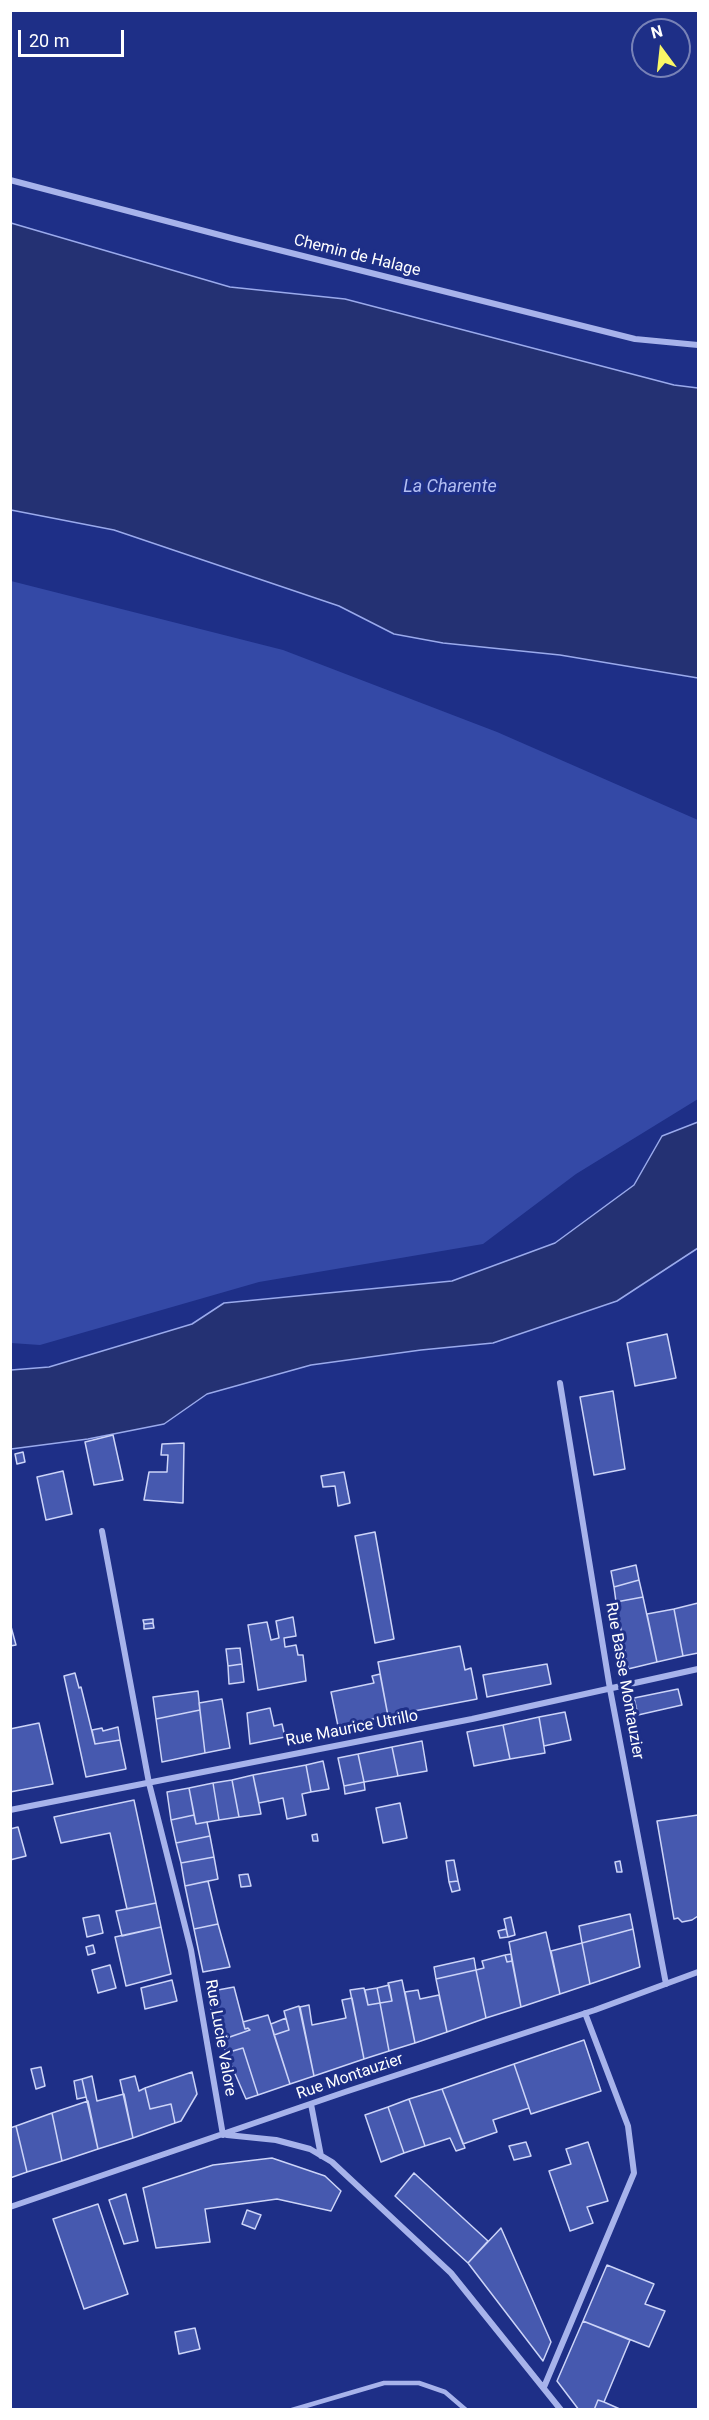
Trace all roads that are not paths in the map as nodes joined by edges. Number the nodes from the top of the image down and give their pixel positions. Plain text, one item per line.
1 (10, 180) edge
2 (699, 345) edge
3 (560, 1383) dead end
4 (102, 1531) dead end
5 (699, 1669) edge
6 (610, 1689) junction
7 (149, 1783) junction
8 (10, 1810) edge
9 (699, 1972) edge
10 (666, 1984) junction
11 (585, 2013) junction
12 (311, 2104) junction
13 (223, 2135) junction
14 (321, 2156) junction
15 (10, 2207) edge
16 (544, 2387) junction
17 (292, 2409) edge
18 (466, 2409) edge
19 (561, 2409) edge

1 - 2 street, Chemin de Halage
3 - 6 street, Rue Basse Montauzier
4 - 7 street, Rue Lucie Valore
5 - 6 street, Rue Maurice Utrillo
6 - 7 street, Rue Maurice Utrillo
6 - 10 street, Rue Basse Montauzier
7 - 8 street, Rue Maurice Utrillo
7 - 13 street, Rue Lucie Valore
9 - 10 street, Rue Montauzier
10 - 11 street, Rue Montauzier
11 - 12 street, Rue Montauzier
11 - 16 street
12 - 13 street, Rue Montauzier
12 - 14 street
13 - 14 street
13 - 15 street, Rue Montauzier
14 - 16 street
16 - 19 street
17 - 18 lane

